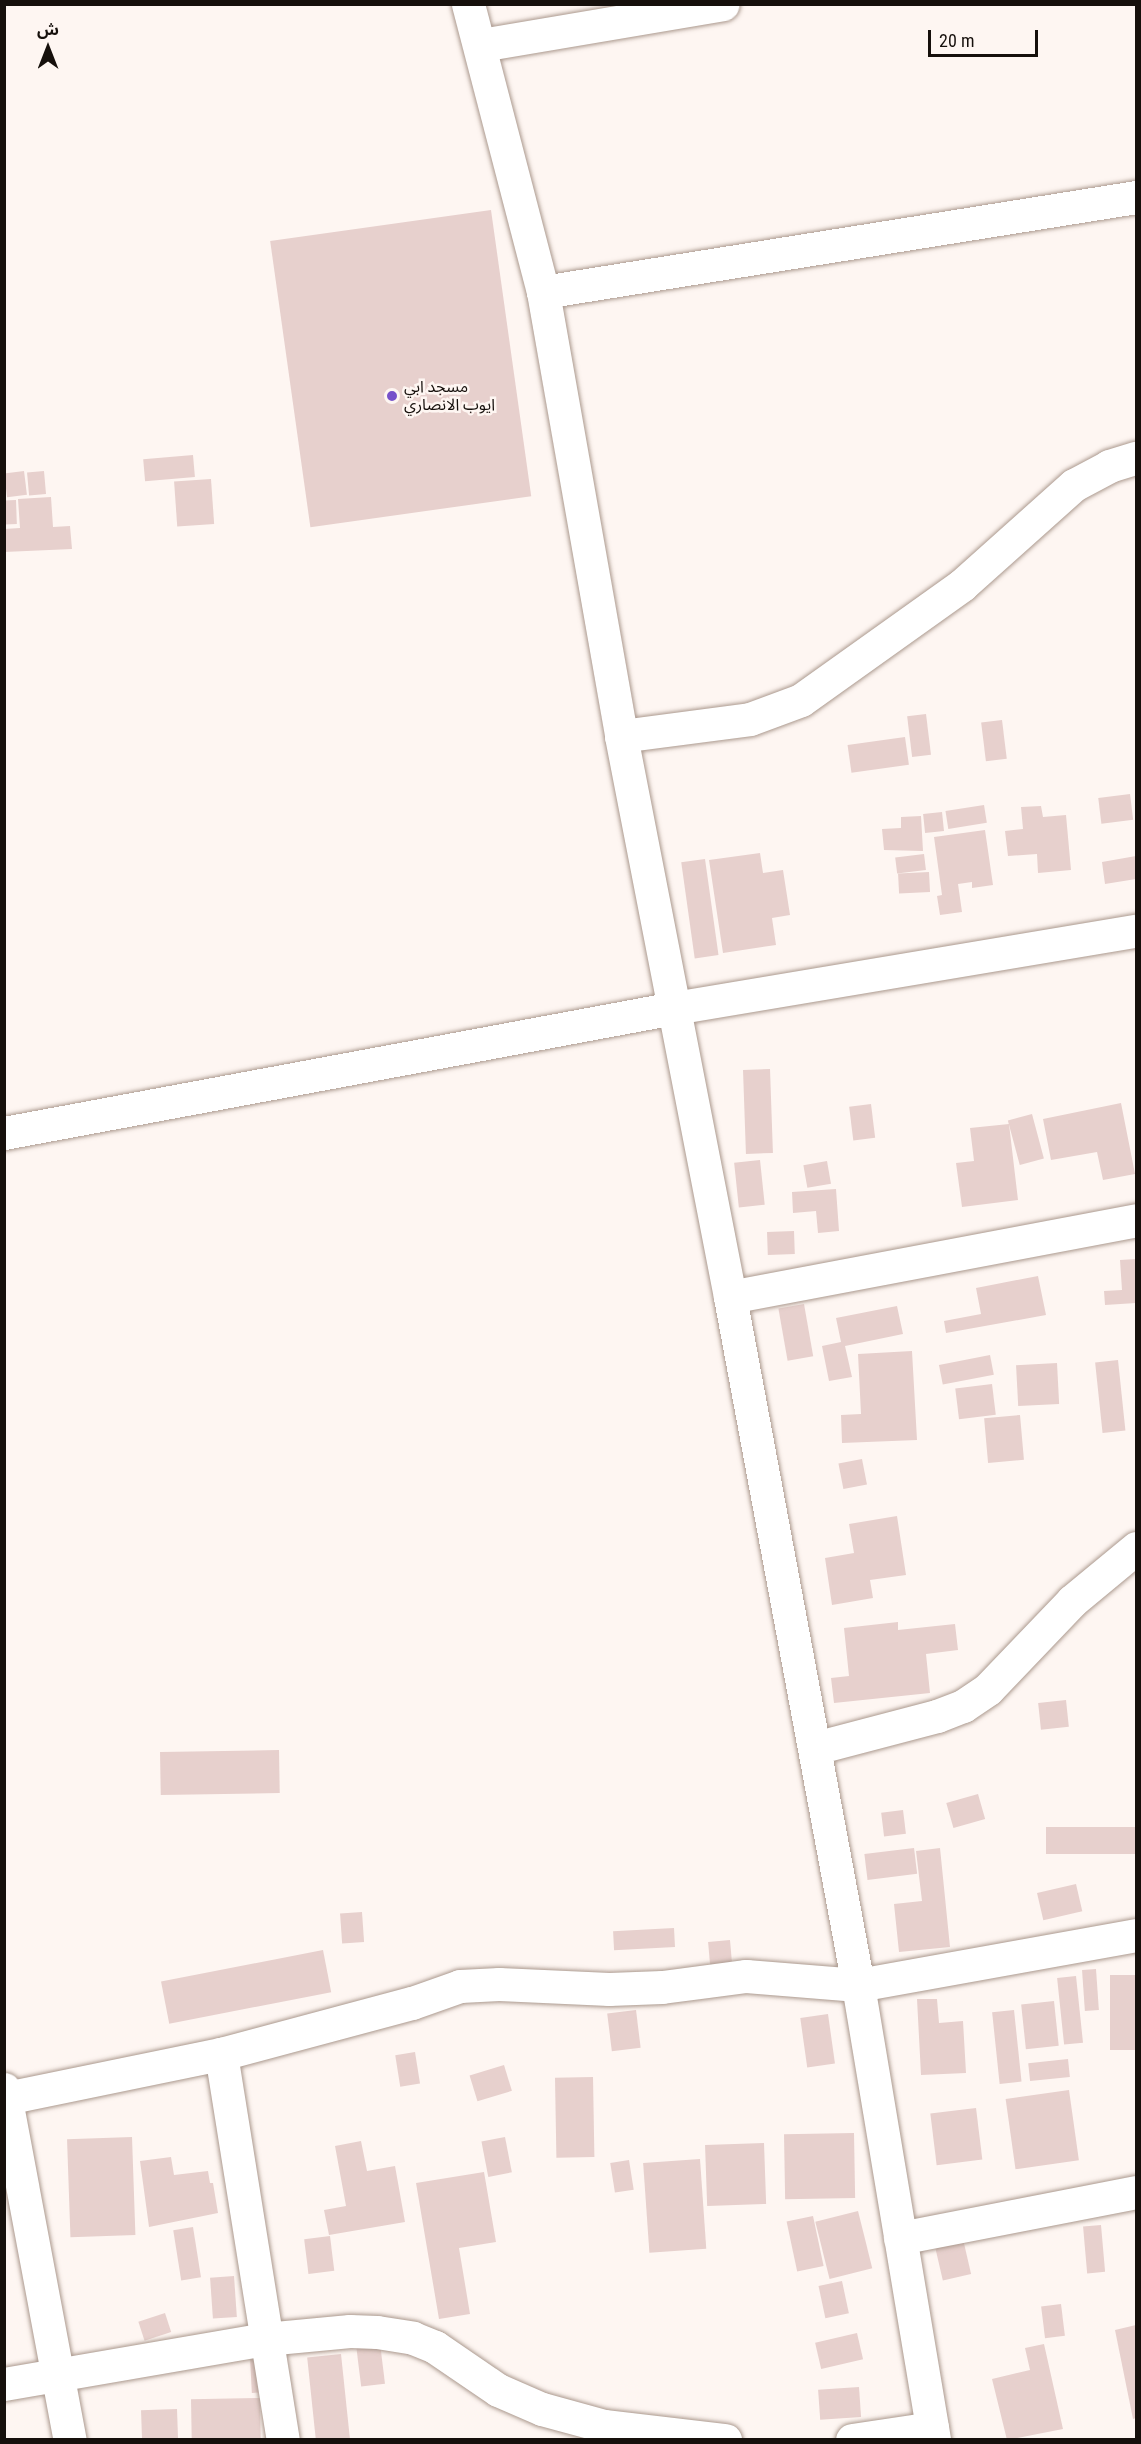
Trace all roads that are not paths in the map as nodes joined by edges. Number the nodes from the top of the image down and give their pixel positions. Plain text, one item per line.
1 (468, 4) edge
2 (723, 4) edge
3 (481, 45) junction
4 (1137, 197) edge
5 (543, 292) junction
6 (1137, 458) edge
7 (621, 736) junction
8 (1137, 931) edge
9 (674, 1008) junction
10 (4, 1133) edge
11 (1137, 1220) edge
12 (730, 1297) junction
13 (1137, 1548) edge
14 (815, 1748) junction
15 (1137, 1935) edge
16 (858, 1985) junction
17 (221, 2054) junction
18 (6, 2111) edge
19 (1137, 2192) edge
20 (900, 2238) junction
21 (265, 2339) junction
22 (58, 2374) junction
23 (4, 2384) edge
24 (933, 2434) edge
25 (70, 2439) edge
26 (283, 2439) edge
27 (725, 2439) edge
28 (852, 2439) edge

1 - 3 street
2 - 3 street
3 - 5 street
4 - 5 street
5 - 7 street
6 - 7 street
7 - 9 street
8 - 9 street
9 - 10 street
9 - 12 street
11 - 12 street
12 - 14 street
13 - 14 street
14 - 16 street
15 - 16 street
16 - 17 street
16 - 20 street
17 - 18 street
17 - 21 street
18 - 22 street
19 - 20 street
20 - 24 street
21 - 22 street
21 - 26 street
21 - 27 street
22 - 23 street
22 - 25 street
24 - 28 street

